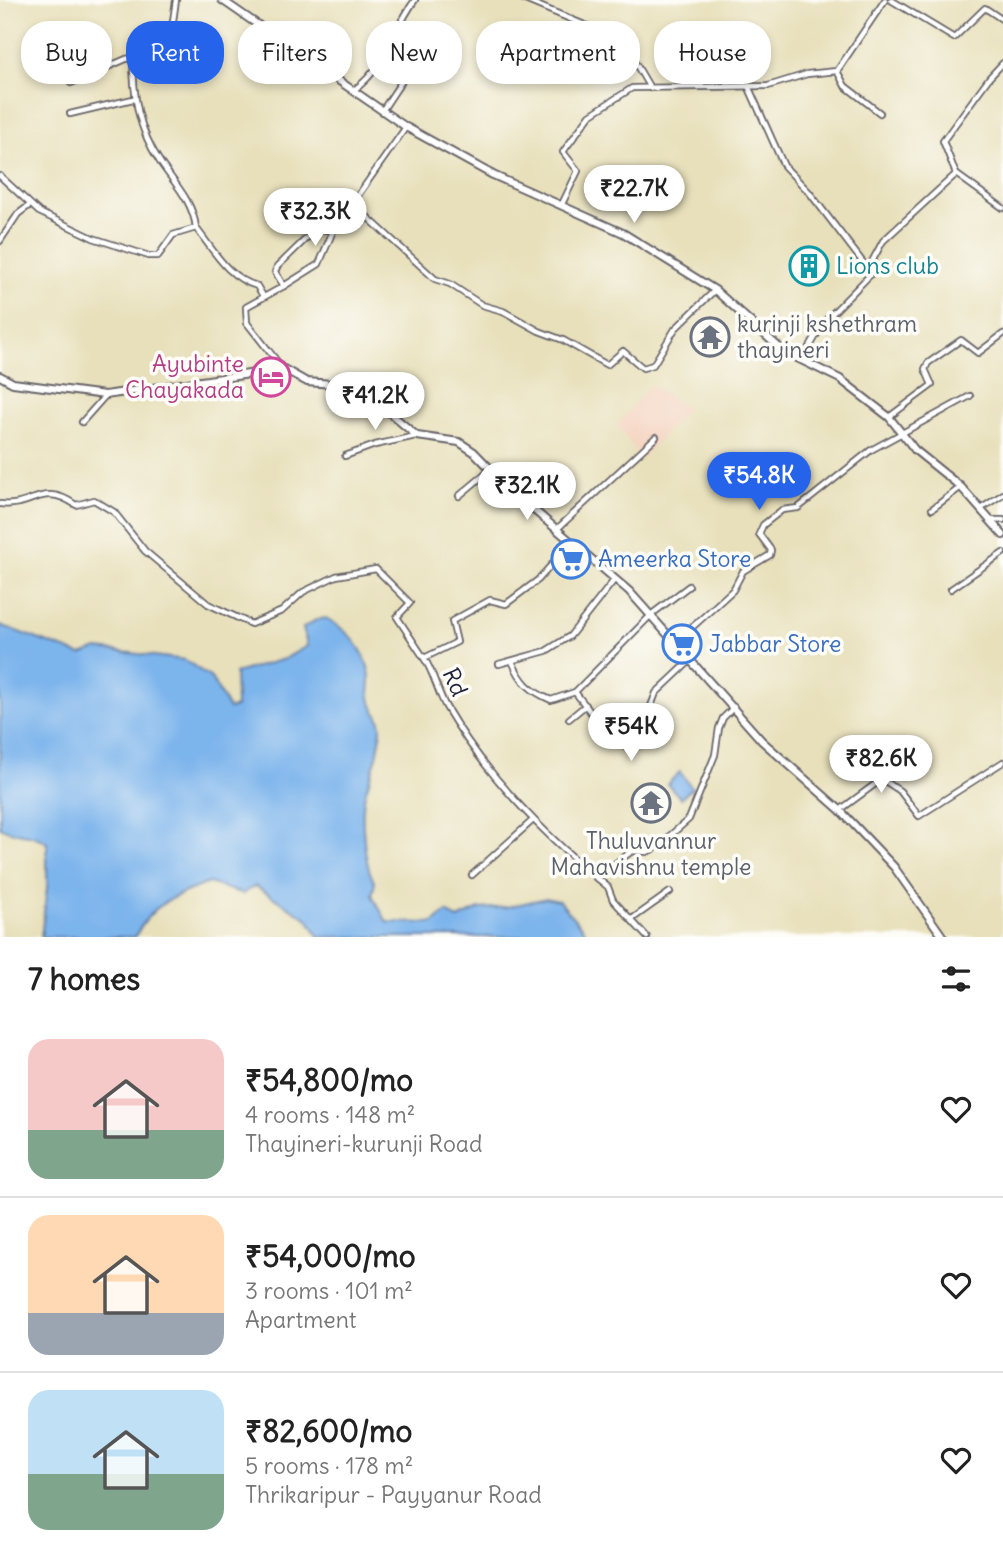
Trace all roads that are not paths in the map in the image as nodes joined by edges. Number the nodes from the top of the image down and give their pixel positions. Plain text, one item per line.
1 (176, 0) edge
2 (222, 0) edge
3 (415, 0) edge
4 (526, 0) edge
5 (885, 0) edge
6 (891, 0) edge
7 (402, 20) junction
8 (1003, 20) edge
9 (173, 21) edge
10 (1003, 63) edge
11 (837, 71) junction
12 (133, 84) edge
13 (650, 88) junction
14 (749, 88) junction
15 (354, 90) junction
16 (133, 99) junction
17 (383, 111) junction
18 (880, 113) dead end
19 (70, 114) dead end
20 (406, 127) junction
21 (956, 174) junction
22 (0, 176) edge
23 (351, 202) junction
24 (562, 204) junction
25 (30, 205) junction
26 (1003, 208) edge
27 (196, 228) junction
28 (333, 231) junction
29 (0, 241) edge
30 (868, 269) junction
31 (284, 286) junction
32 (715, 290) junction
33 (263, 296) junction
34 (1003, 334) edge
35 (802, 360) junction
36 (284, 369) junction
37 (0, 376) edge
38 (106, 395) junction
39 (970, 396) dead end
40 (889, 418) junction
41 (82, 422) dead end
42 (902, 435) junction
43 (417, 436) junction
44 (656, 437) dead end
45 (345, 456) dead end
46 (490, 470) junction
47 (961, 486) junction
48 (1003, 494) edge
49 (459, 496) dead end
50 (0, 504) edge
51 (982, 508) junction
52 (932, 509) dead end
53 (992, 520) junction
54 (1003, 520) edge
55 (557, 529) junction
56 (1003, 535) edge
57 (572, 542) junction
58 (1003, 553) edge
59 (615, 578) junction
60 (689, 586) dead end
61 (951, 589) dead end
62 (652, 614) junction
63 (676, 642) junction
64 (424, 658) junction
65 (691, 660) junction
66 (512, 661) junction
67 (499, 664) dead end
68 (575, 692) junction
69 (586, 705) junction
70 (734, 707) junction
71 (569, 719) dead end
72 (1003, 762) edge
73 (840, 810) junction
74 (532, 821) junction
75 (471, 875) dead end
76 (596, 878) junction
77 (670, 892) dead end
78 (632, 919) junction
79 (647, 937) edge
80 (943, 937) edge

1 - 9 street
2 - 15 main road
3 - 7 street
4 - 13 street
5 - 11 street
6 - 8 street
7 - 15 street
7 - 17 street
10 - 21 street
11 - 14 street
11 - 18 street
12 - 16 street
13 - 14 street
13 - 24 street
14 - 30 street
15 - 17 main road
16 - 19 street
16 - 27 street
17 - 20 main road
20 - 23 street
20 - 24 main road
21 - 26 street
21 - 30 street
22 - 25 street
23 - 28 street
23 - 32 street
24 - 32 main road
25 - 27 street
25 - 29 street
27 - 33 street
28 - 31 street
28 - 31 street
30 - 35 street
31 - 33 street
32 - 35 main road
33 - 36 street
34 - 40 street
35 - 40 main road
36 - 38 main road
36 - 43 main road
37 - 38 main road
38 - 41 street
39 - 42 street
40 - 42 main road
42 - 47 main road
42 - 63 street
43 - 45 street
43 - 46 main road
44 - 55 street
46 - 49 street
46 - 55 main road
47 - 51 main road
47 - 52 street
48 - 51 street
50 - 64 street
51 - 53 main road
53 - 54 street
53 - 56 main road
55 - 57 main road
57 - 59 main road
57 - 64 street, Rd
58 - 61 street
59 - 62 main road
59 - 66 street
60 - 62 street
62 - 63 main road
62 - 68 street
63 - 65 main road
64 - 74 street, Rd
65 - 69 street
65 - 70 main road
66 - 67 street
66 - 68 street
68 - 69 street
69 - 71 street
70 - 73 main road
70 - 76 street
72 - 73 street
73 - 80 main road
74 - 75 street
74 - 76 street, Rd
76 - 78 street, Rd
77 - 78 street
78 - 79 street, Rd

